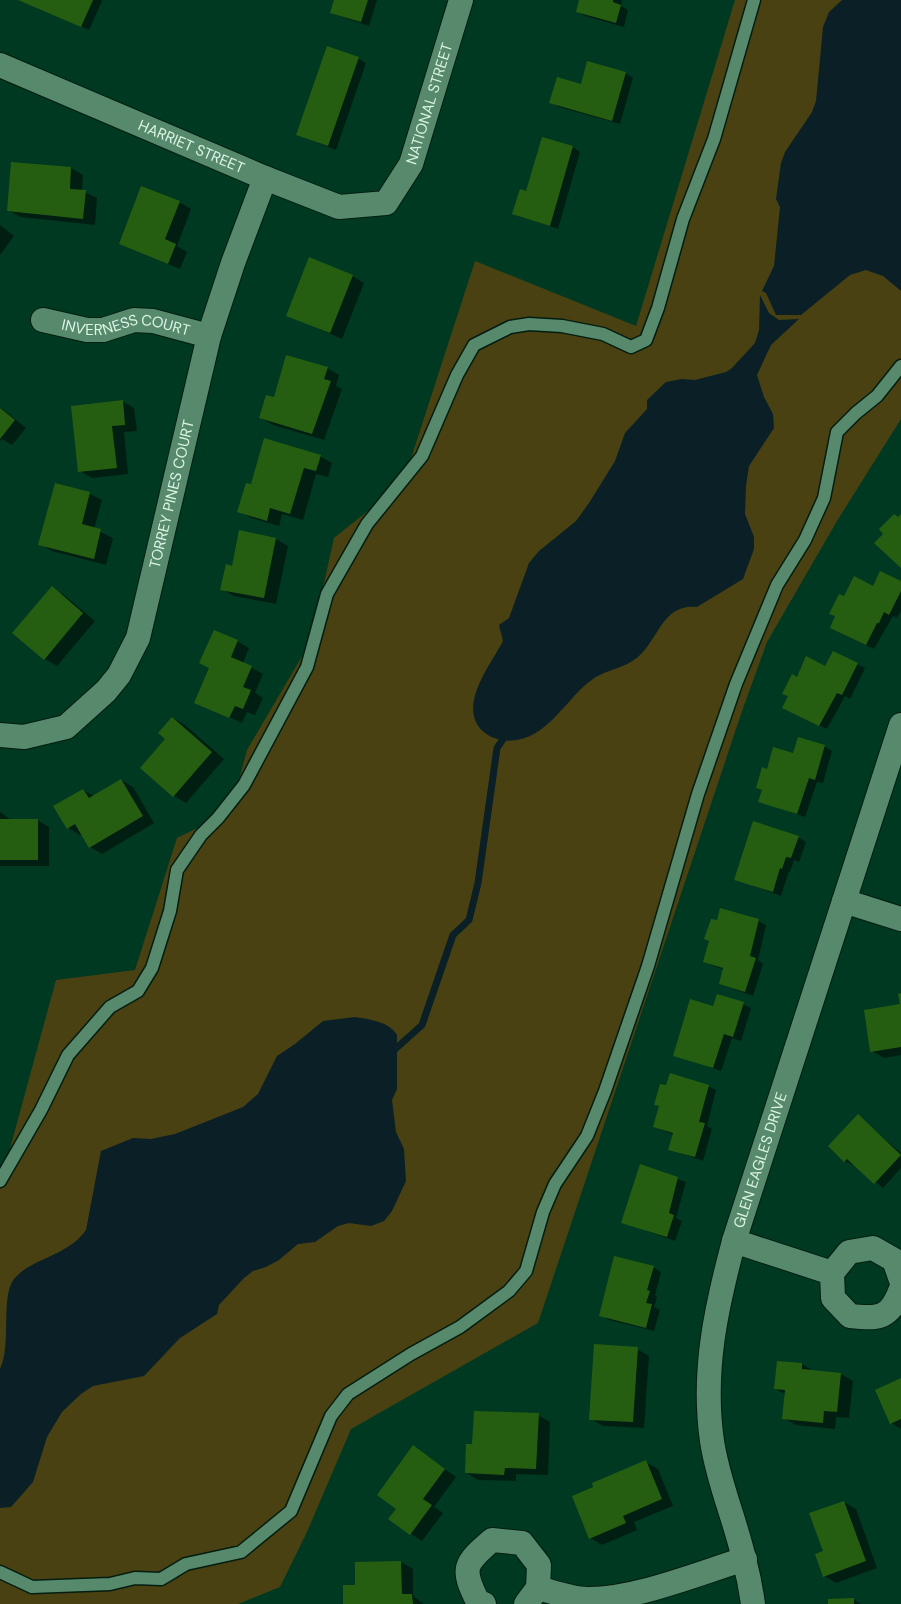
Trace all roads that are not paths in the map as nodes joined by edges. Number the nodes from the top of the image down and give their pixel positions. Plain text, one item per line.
1 (461, 0) edge
2 (754, 0) edge
3 (0, 65) edge
4 (265, 178) junction
5 (386, 203) joint
6 (43, 320) dead end
7 (209, 336) junction
8 (901, 366) edge
9 (901, 725) edge
10 (0, 735) edge
11 (844, 901) junction
12 (901, 919) edge
13 (0, 1182) edge
14 (734, 1241) junction
15 (832, 1273) junction
16 (901, 1280) edge
17 (901, 1289) edge
18 (744, 1559) junction
19 (0, 1572) edge
20 (532, 1596) edge
21 (484, 1604) edge
22 (754, 1604) edge

1 - 5 street, NATIONAL STREET
2 - 13 lane
3 - 4 street, HARRIET STREET
4 - 5 street, HARRIET STREET
4 - 7 street, TORREY PINES COURT
6 - 7 street, INVERNESS COURT
7 - 10 street, TORREY PINES COURT
8 - 19 lane
9 - 11 street, GLEN EAGLES DRIVE
11 - 12 street
11 - 14 street, GLEN EAGLES DRIVE
14 - 15 street
14 - 18 street, GLEN EAGLES DRIVE
15 - 16 street
15 - 17 street
18 - 20 street
18 - 22 street, GLEN EAGLES DRIVE
20 - 21 street

